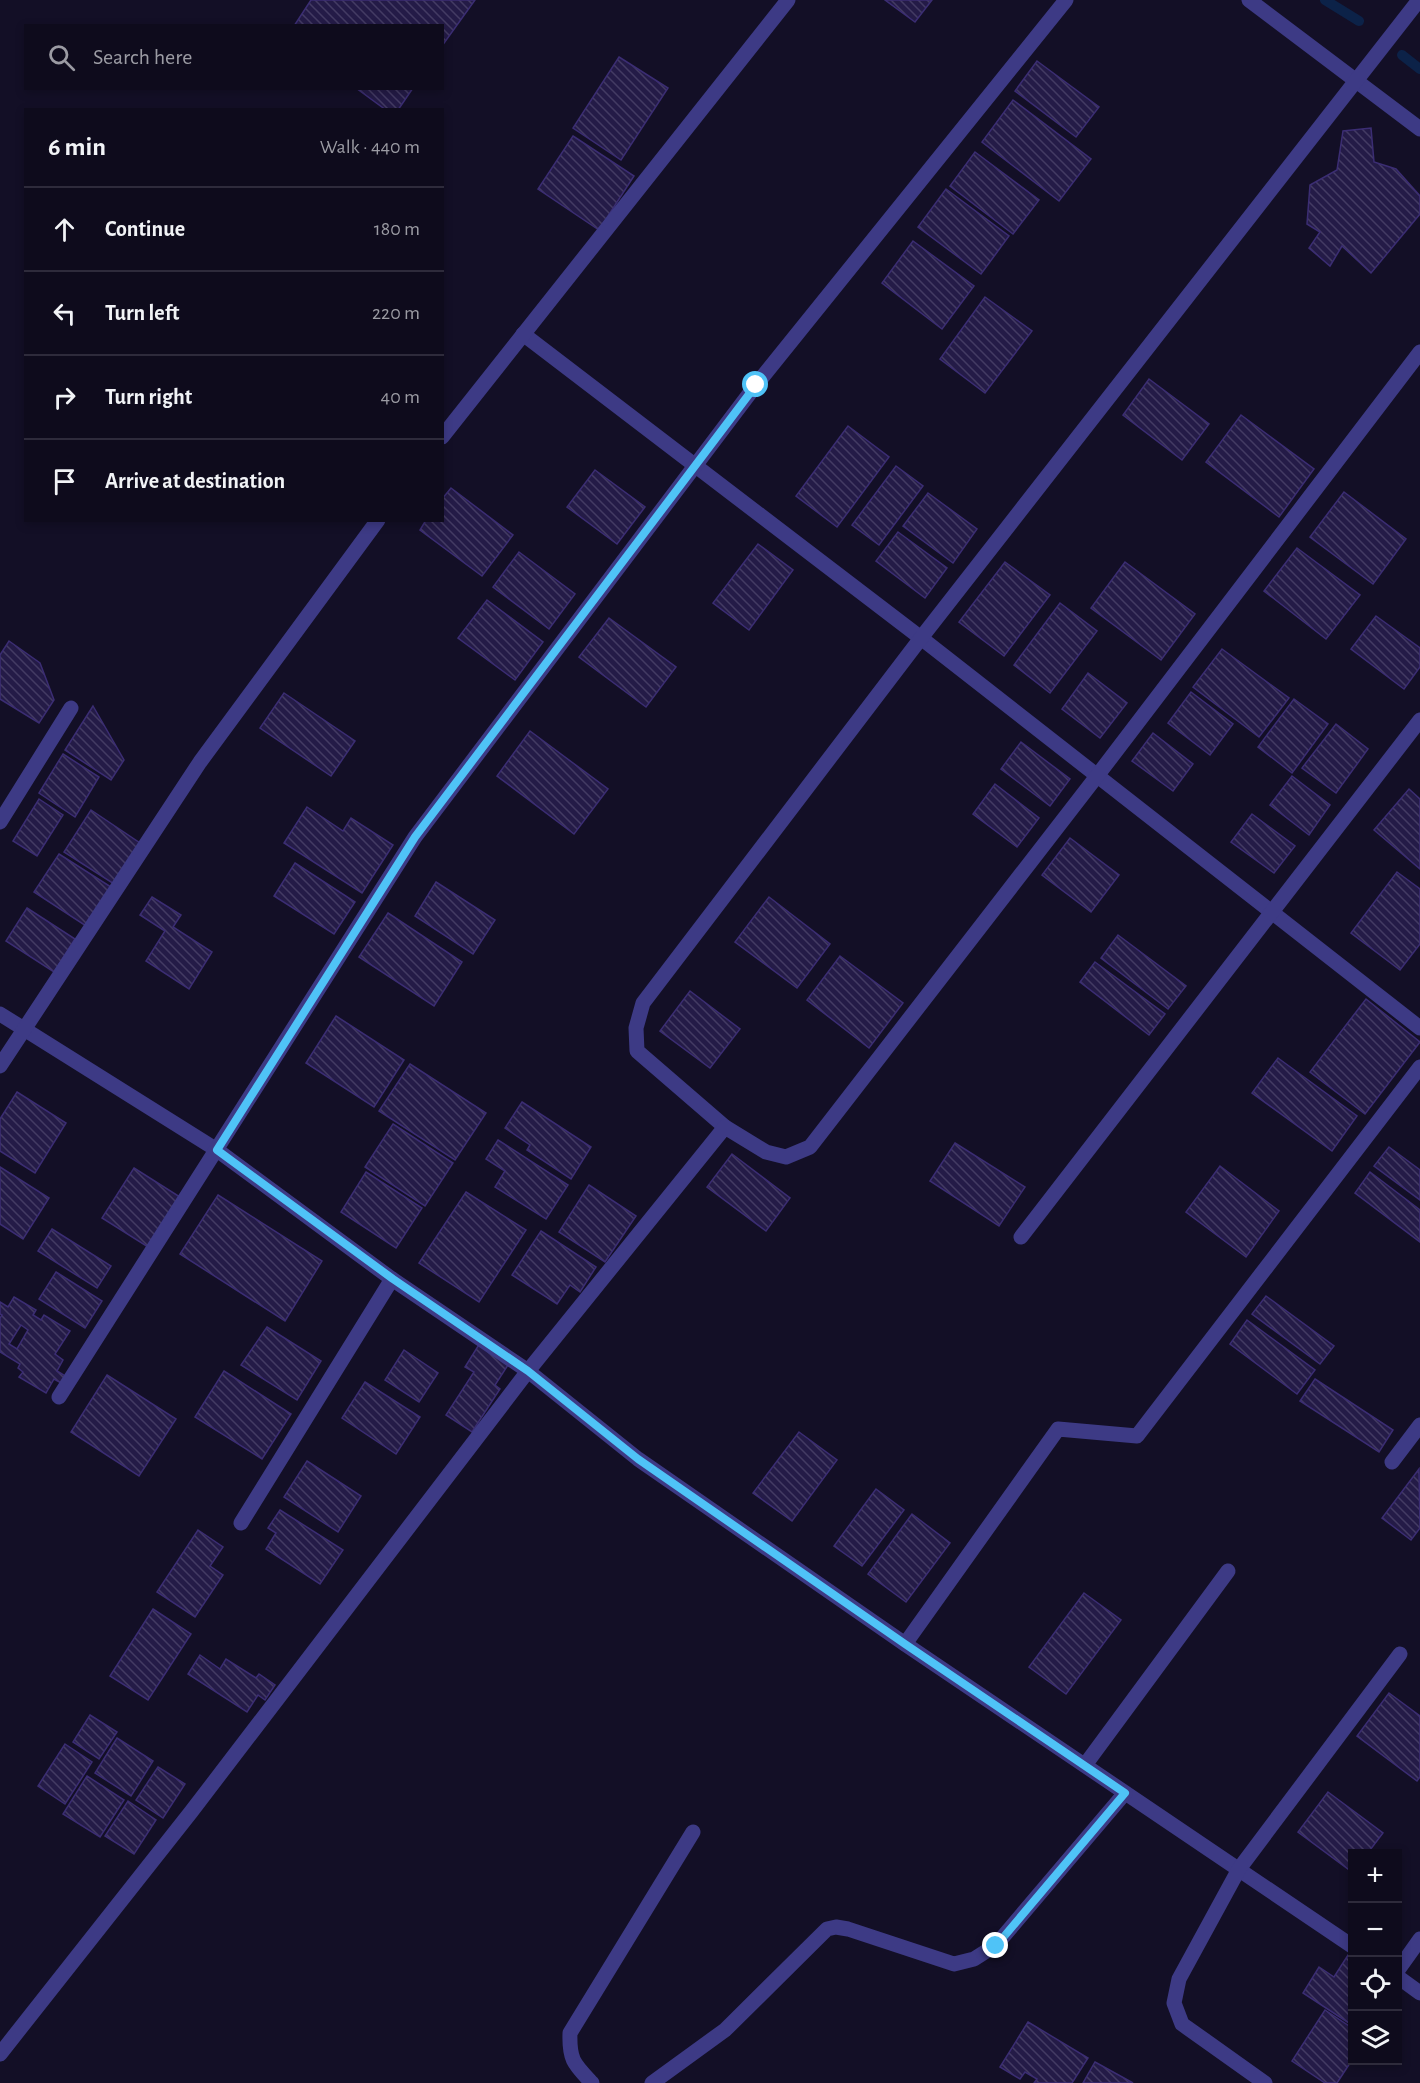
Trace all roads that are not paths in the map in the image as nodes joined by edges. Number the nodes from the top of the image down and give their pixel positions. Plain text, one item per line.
1 (788, 0) edge
2 (1066, 0) edge
3 (1249, 0) edge
4 (1419, 0) edge
5 (1356, 81) junction
6 (1420, 129) edge
7 (523, 334) junction
8 (1420, 352) edge
9 (444, 434) edge
10 (696, 465) junction
11 (377, 522) edge
12 (921, 638) junction
13 (71, 708) dead end
14 (1420, 720) edge
15 (1097, 776) junction
16 (0, 822) edge
17 (1273, 913) junction
18 (0, 1014) edge
19 (1420, 1028) edge
20 (24, 1030) junction
21 (0, 1066) edge
22 (1420, 1067) edge
23 (725, 1127) junction
24 (217, 1150) junction
25 (1022, 1237) dead end
26 (393, 1279) junction
27 (528, 1371) junction
28 (59, 1397) dead end
29 (1420, 1425) edge
30 (1392, 1462) dead end
31 (241, 1523) dead end
32 (1228, 1572) dead end
33 (905, 1644) junction
34 (1400, 1654) dead end
35 (1085, 1765) junction
36 (1125, 1793) junction
37 (693, 1832) dead end
38 (1239, 1869) junction
39 (1420, 1939) edge
40 (1348, 1943) edge
41 (1402, 1964) edge
42 (1402, 1980) edge
43 (1420, 1993) edge
44 (0, 2054) edge
45 (592, 2083) edge
46 (652, 2083) edge
47 (1265, 2083) edge

1 - 7 street
2 - 10 street
3 - 5 street
4 - 5 street
5 - 6 street
5 - 12 street
7 - 9 street
7 - 10 street
8 - 15 street
10 - 12 street
10 - 24 street
11 - 20 street
12 - 15 street
12 - 23 street
13 - 16 street
14 - 17 street
15 - 17 street
15 - 23 street
17 - 19 street
17 - 25 street
18 - 20 street
20 - 21 street
20 - 24 street
22 - 33 street
23 - 27 street
24 - 26 street
24 - 28 street
26 - 27 street
26 - 31 street
27 - 33 street
27 - 44 street
29 - 30 street
32 - 35 street
33 - 35 street
34 - 38 street
35 - 36 street
36 - 38 street
36 - 46 street
37 - 45 street
38 - 40 street
38 - 47 street
39 - 41 street
42 - 43 street

